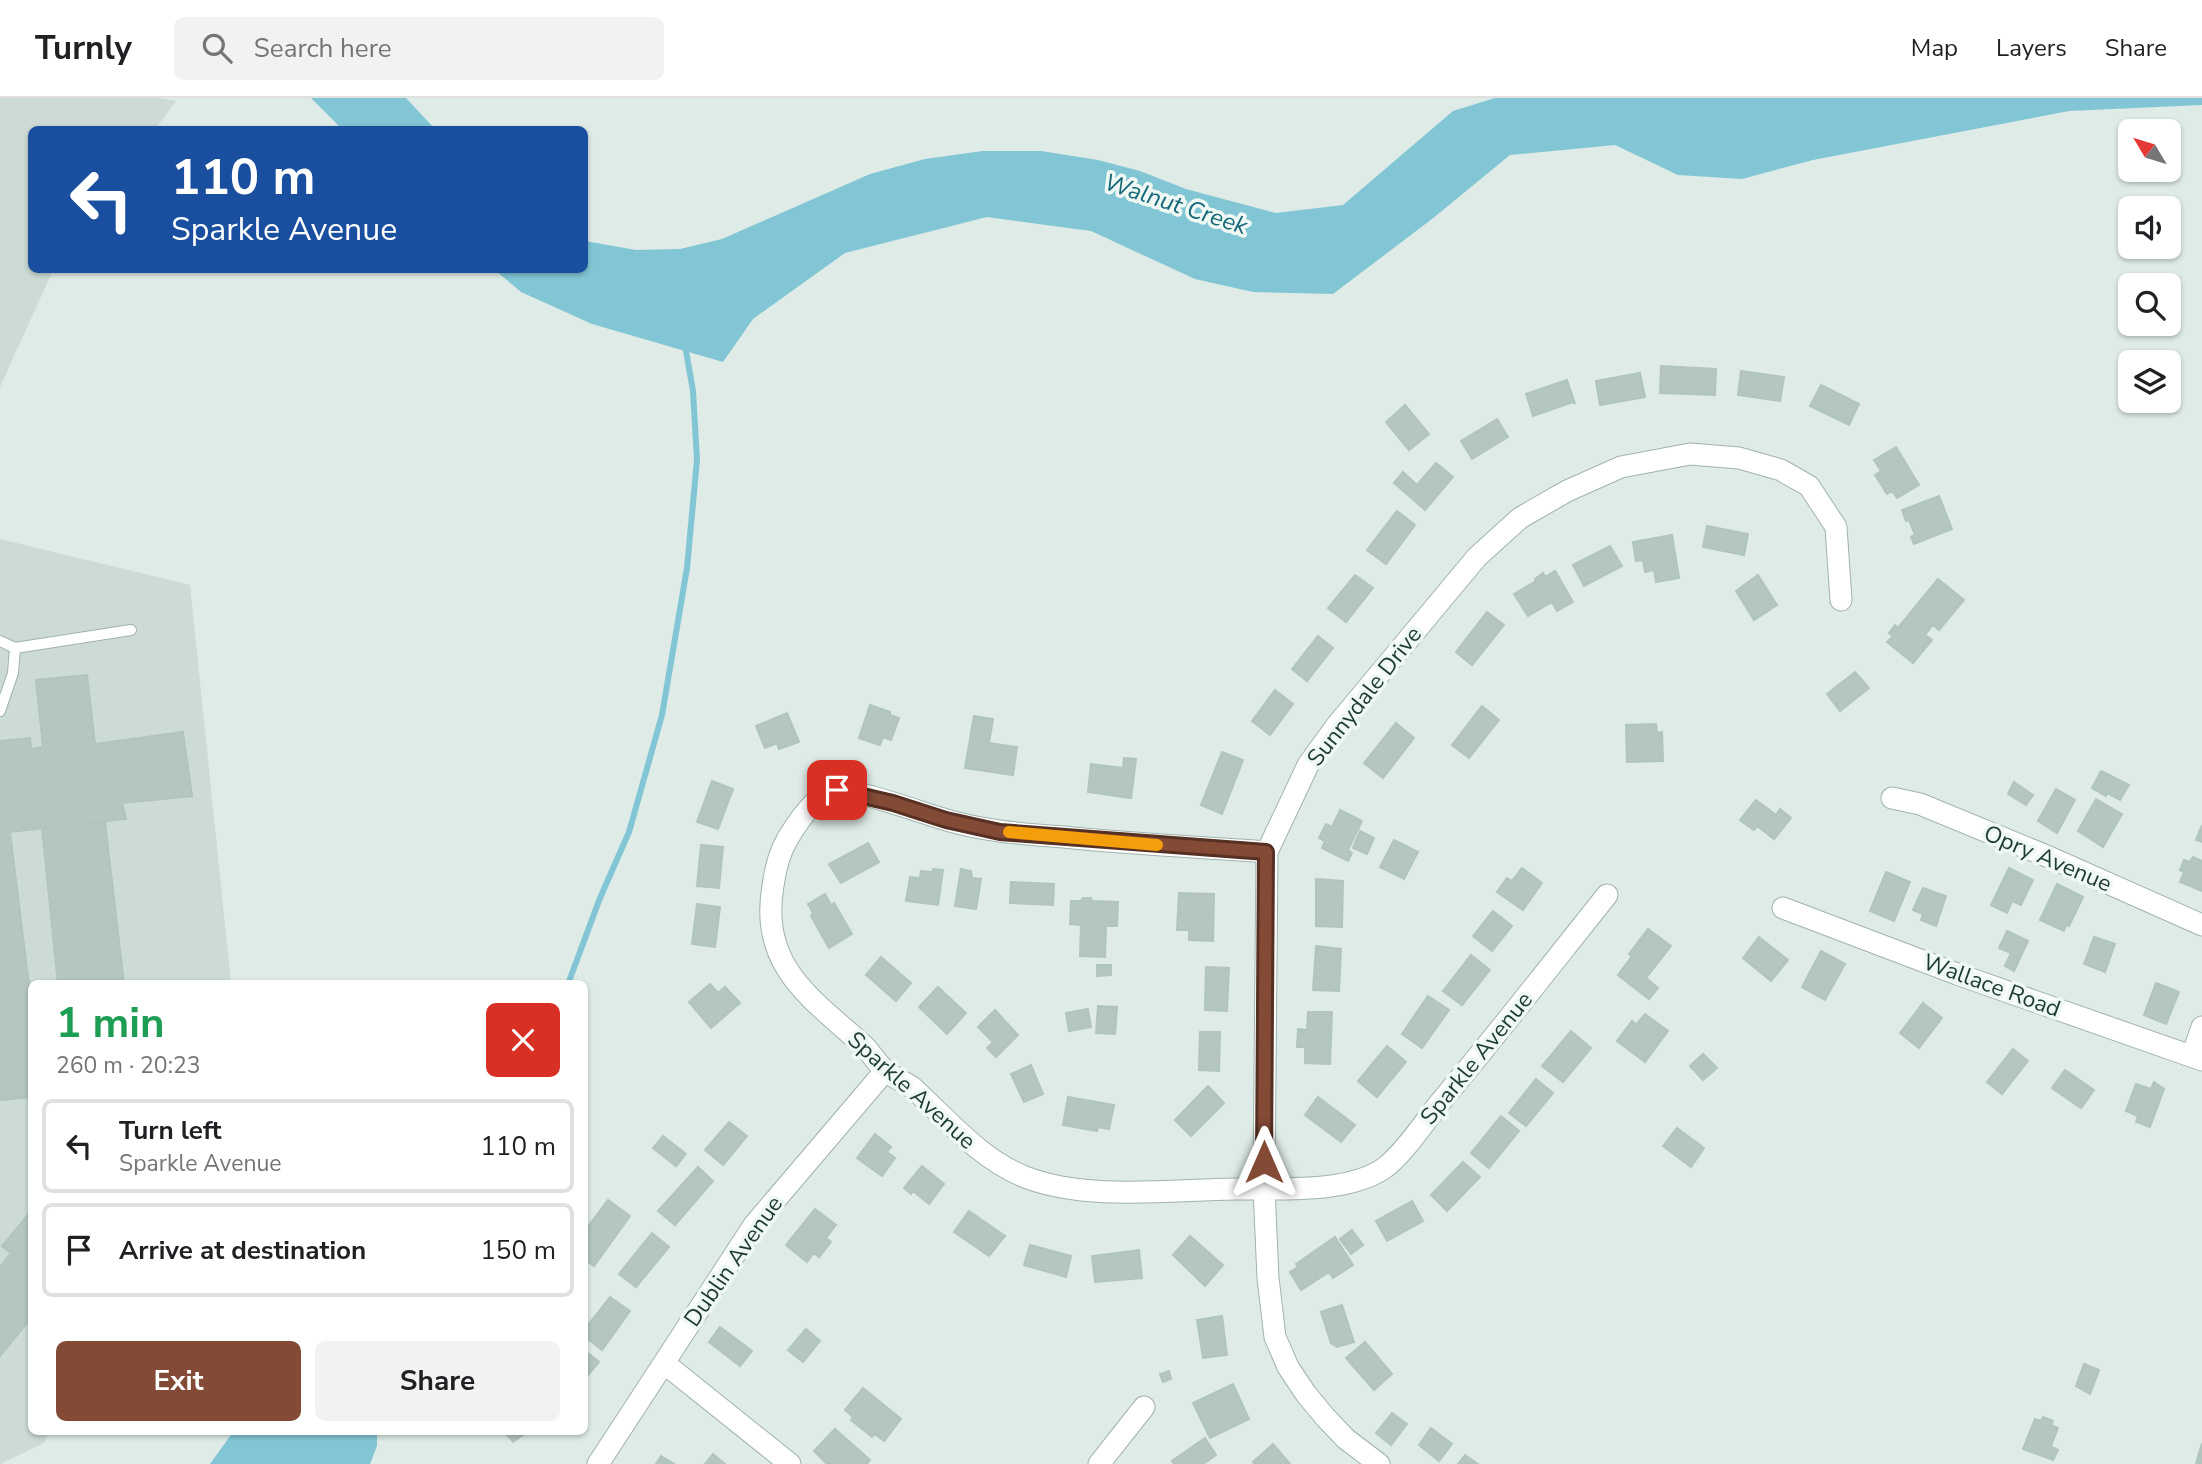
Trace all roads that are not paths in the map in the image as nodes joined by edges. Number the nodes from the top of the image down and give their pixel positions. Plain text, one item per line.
1 (1841, 600) dead end
2 (131, 629) dead end
3 (0, 641) edge
4 (15, 648) junction
5 (0, 711) edge
6 (1892, 798) dead end
7 (1266, 852) junction
8 (1607, 895) dead end
9 (1783, 908) dead end
10 (2202, 925) edge
11 (2202, 1027) edge
12 (2197, 1058) edge
13 (885, 1071) junction
14 (1264, 1188) junction
15 (664, 1363) junction
16 (1144, 1407) dead end
17 (598, 1464) edge
18 (790, 1464) edge
19 (1099, 1464) edge
20 (1378, 1464) edge

1 - 7 street, Sunnydale Drive
2 - 4 lane
3 - 4 lane
4 - 5 lane
6 - 10 street, Opry Avenue
7 - 13 street, Sparkle Avenue
7 - 14 street, Sunnydale Drive
8 - 14 street, Sparkle Avenue
9 - 12 street, Wallace Road
11 - 12 street
13 - 14 street, Sparkle Avenue
13 - 15 street, Dublin Avenue
14 - 20 street, Sunnydale Drive
15 - 17 street, Dublin Avenue
15 - 18 street
16 - 19 street

